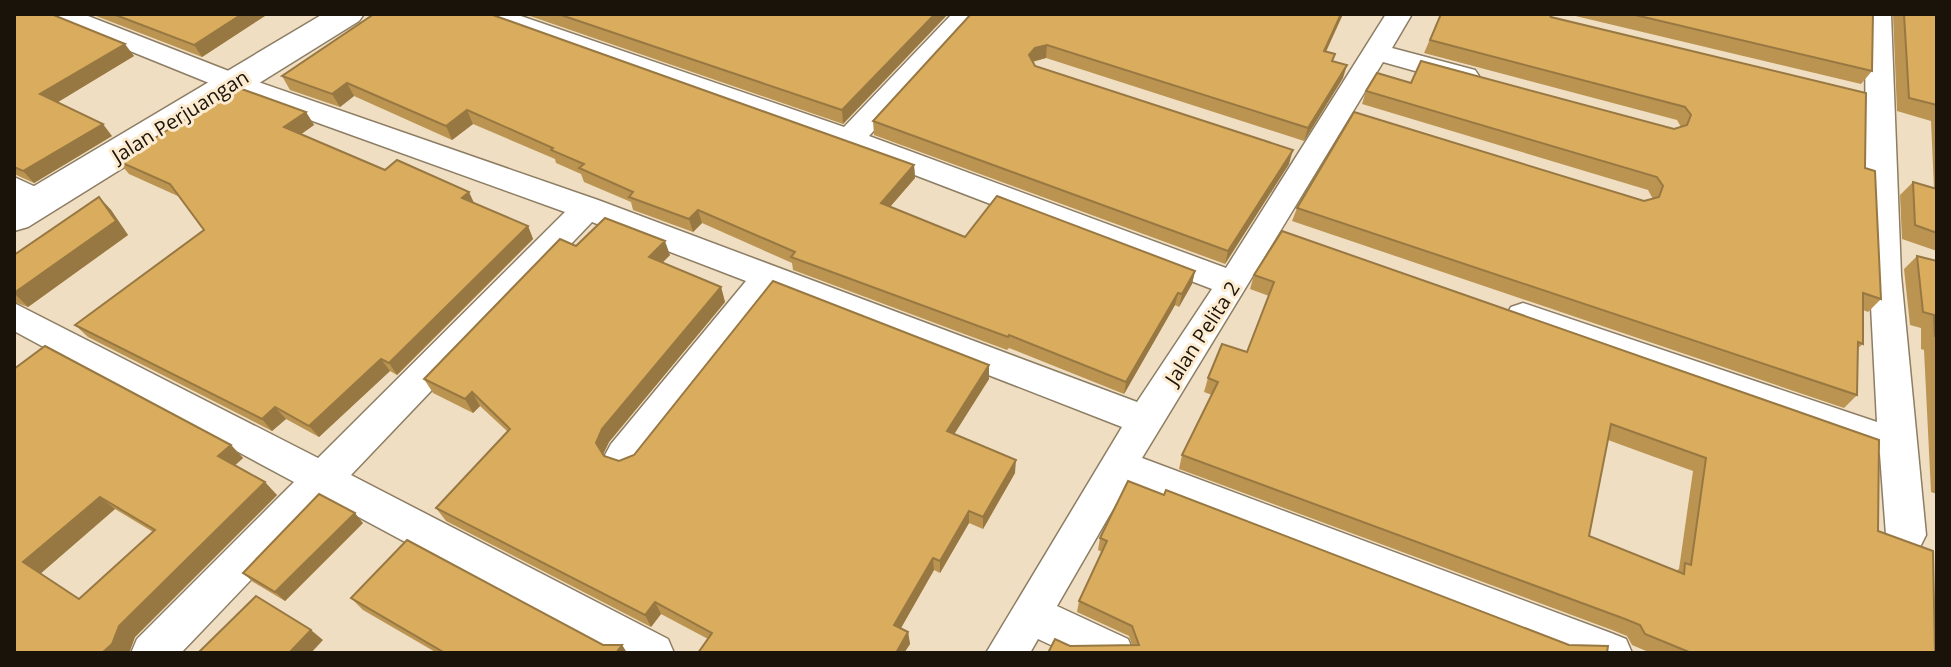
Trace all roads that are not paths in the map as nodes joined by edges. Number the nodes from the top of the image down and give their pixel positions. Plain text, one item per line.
1 (60, 14) edge
2 (347, 14) edge
3 (490, 14) edge
4 (966, 14) edge
5 (1399, 14) edge
6 (1878, 14) edge
7 (1376, 52) junction
8 (234, 83) junction
9 (1498, 85) edge
10 (849, 139) junction
11 (23, 202) edge
12 (587, 208) junction
13 (768, 278) junction
14 (1233, 284) junction
15 (1493, 305) edge
16 (14, 316) edge
17 (1145, 420) junction
18 (1896, 444) junction
19 (624, 455) edge
20 (1117, 465) junction
21 (324, 478) junction
22 (1906, 535) dead end
23 (1031, 615) junction
24 (152, 653) edge
25 (653, 653) edge
26 (1007, 653) edge
27 (1113, 653) edge
28 (1611, 653) edge

1 - 8 street
2 - 8 street, Jalan Perjuangan
3 - 10 street
4 - 10 street
5 - 7 street, Jalan Pelita 2
6 - 18 street
7 - 9 street
7 - 14 street, Jalan Pelita 2
8 - 11 street, Jalan Perjuangan
8 - 12 street
10 - 14 street
12 - 13 street
12 - 21 street
13 - 17 street
13 - 19 street
14 - 17 street, Jalan Pelita 2
15 - 18 street
16 - 21 street
17 - 20 street, Jalan Pelita 2
18 - 22 street
20 - 23 street, Jalan Pelita 2
20 - 28 street
21 - 24 street
21 - 25 street
23 - 26 street, Jalan Pelita 2
23 - 27 street

